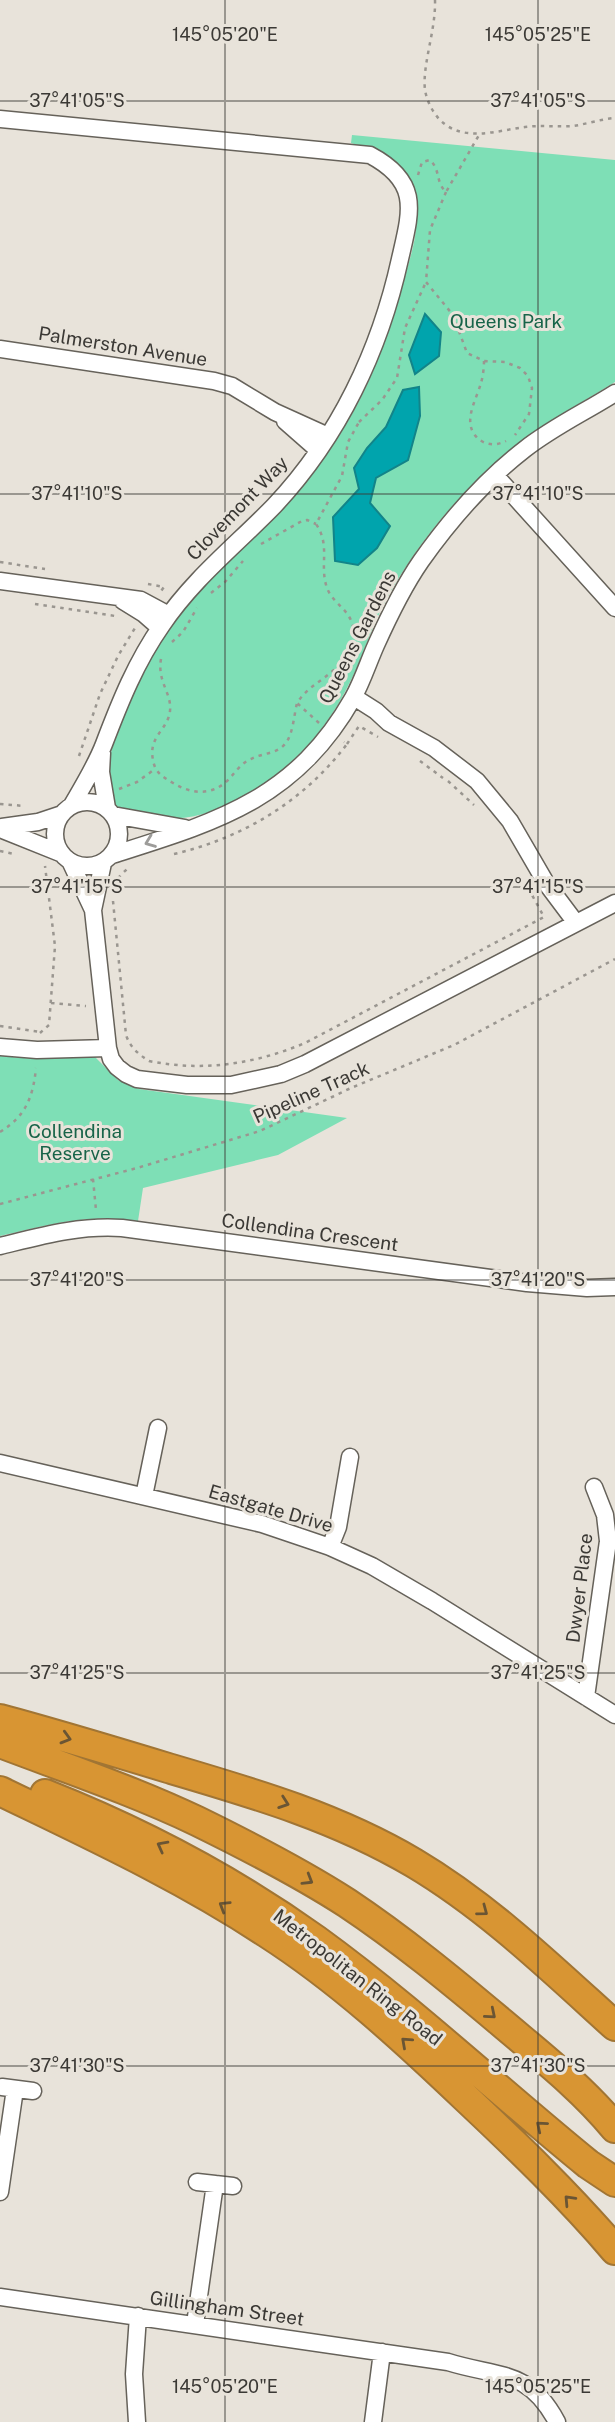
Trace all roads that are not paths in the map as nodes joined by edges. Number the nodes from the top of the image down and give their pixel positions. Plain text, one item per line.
1 (0, 119) edge
2 (344, 151) junction
3 (401, 253) junction
4 (0, 349) edge
5 (615, 393) edge
6 (275, 412) junction
7 (328, 436) junction
8 (318, 450) junction
9 (495, 475) junction
10 (0, 581) edge
11 (615, 608) edge
12 (164, 621) junction
13 (351, 702) junction
14 (103, 747) junction
15 (67, 810) junction
16 (110, 812) junction
17 (0, 828) edge
18 (188, 829) junction
19 (66, 858) junction
20 (107, 859) junction
21 (615, 903) edge
22 (93, 910) junction
23 (569, 927) junction
24 (107, 1041) junction
25 (0, 1047) edge
26 (0, 1246) edge
27 (615, 1287) edge
28 (158, 1428) dead end
29 (350, 1457) dead end
30 (0, 1463) edge
31 (594, 1487) dead end
32 (144, 1496) junction
33 (330, 1547) junction
34 (586, 1697) junction
35 (615, 1715) edge
36 (0, 1719) edge
37 (0, 1743) edge
38 (0, 1778) edge
39 (0, 1791) edge
40 (615, 2026) edge
41 (33, 2091) dead end
42 (615, 2128) edge
43 (197, 2182) dead end
44 (615, 2182) edge
45 (215, 2184) junction
46 (233, 2186) dead end
47 (0, 2192) edge
48 (615, 2250) edge
49 (0, 2297) edge
50 (138, 2316) junction
51 (195, 2324) junction
52 (382, 2352) junction
53 (448, 2362) junction
54 (137, 2422) edge
55 (373, 2422) edge
56 (557, 2422) edge
57 (567, 2422) edge

1 - 2 street, Clovemont Way
2 - 3 street, Clovemont Way
2 - 3 street, Clovemont Way
3 - 7 street, Clovemont Way
4 - 6 street, Palmerston Avenue
5 - 9 street, Queens Gardens
6 - 7 street, Palmerston Avenue
6 - 8 street, Palmerston Avenue
7 - 8 street, Clovemont Way
8 - 12 street, Clovemont Way
9 - 11 street
9 - 13 street, Queens Gardens
10 - 12 street
12 - 14 street, Clovemont Way
13 - 18 street, Queens Gardens
13 - 23 street
14 - 15 street, Clovemont Way
14 - 16 street, Clovemont Way
15 - 16 street
15 - 17 street
15 - 19 street
16 - 18 street
16 - 20 street
17 - 19 street
18 -> 20 street, Queens Gardens
19 - 20 street
19 - 22 street
20 - 22 street
21 - 23 street
22 - 24 street
23 - 24 street
24 - 25 street
26 - 27 street, Collendina Crescent
28 - 32 street
29 - 33 street
30 - 32 street, Eastgate Drive
31 - 34 street, Dwyer Place
32 - 33 street, Eastgate Drive
33 - 34 street, Eastgate Drive
34 - 35 street, Eastgate Drive
36 -> 40 highway
37 -> 42 highway
44 -> 38 highway, Metropolitan Ring Road
48 -> 39 highway
41 - 47 street
43 - 45 street
45 - 46 street
45 - 51 street
49 - 50 street, Gillingham Street
50 - 51 street, Gillingham Street
50 - 54 street
51 - 52 street, Gillingham Street
52 - 53 street, Gillingham Street
52 - 55 street
53 - 56 street, Gillingham Street
53 - 57 street, Gillingham Street

